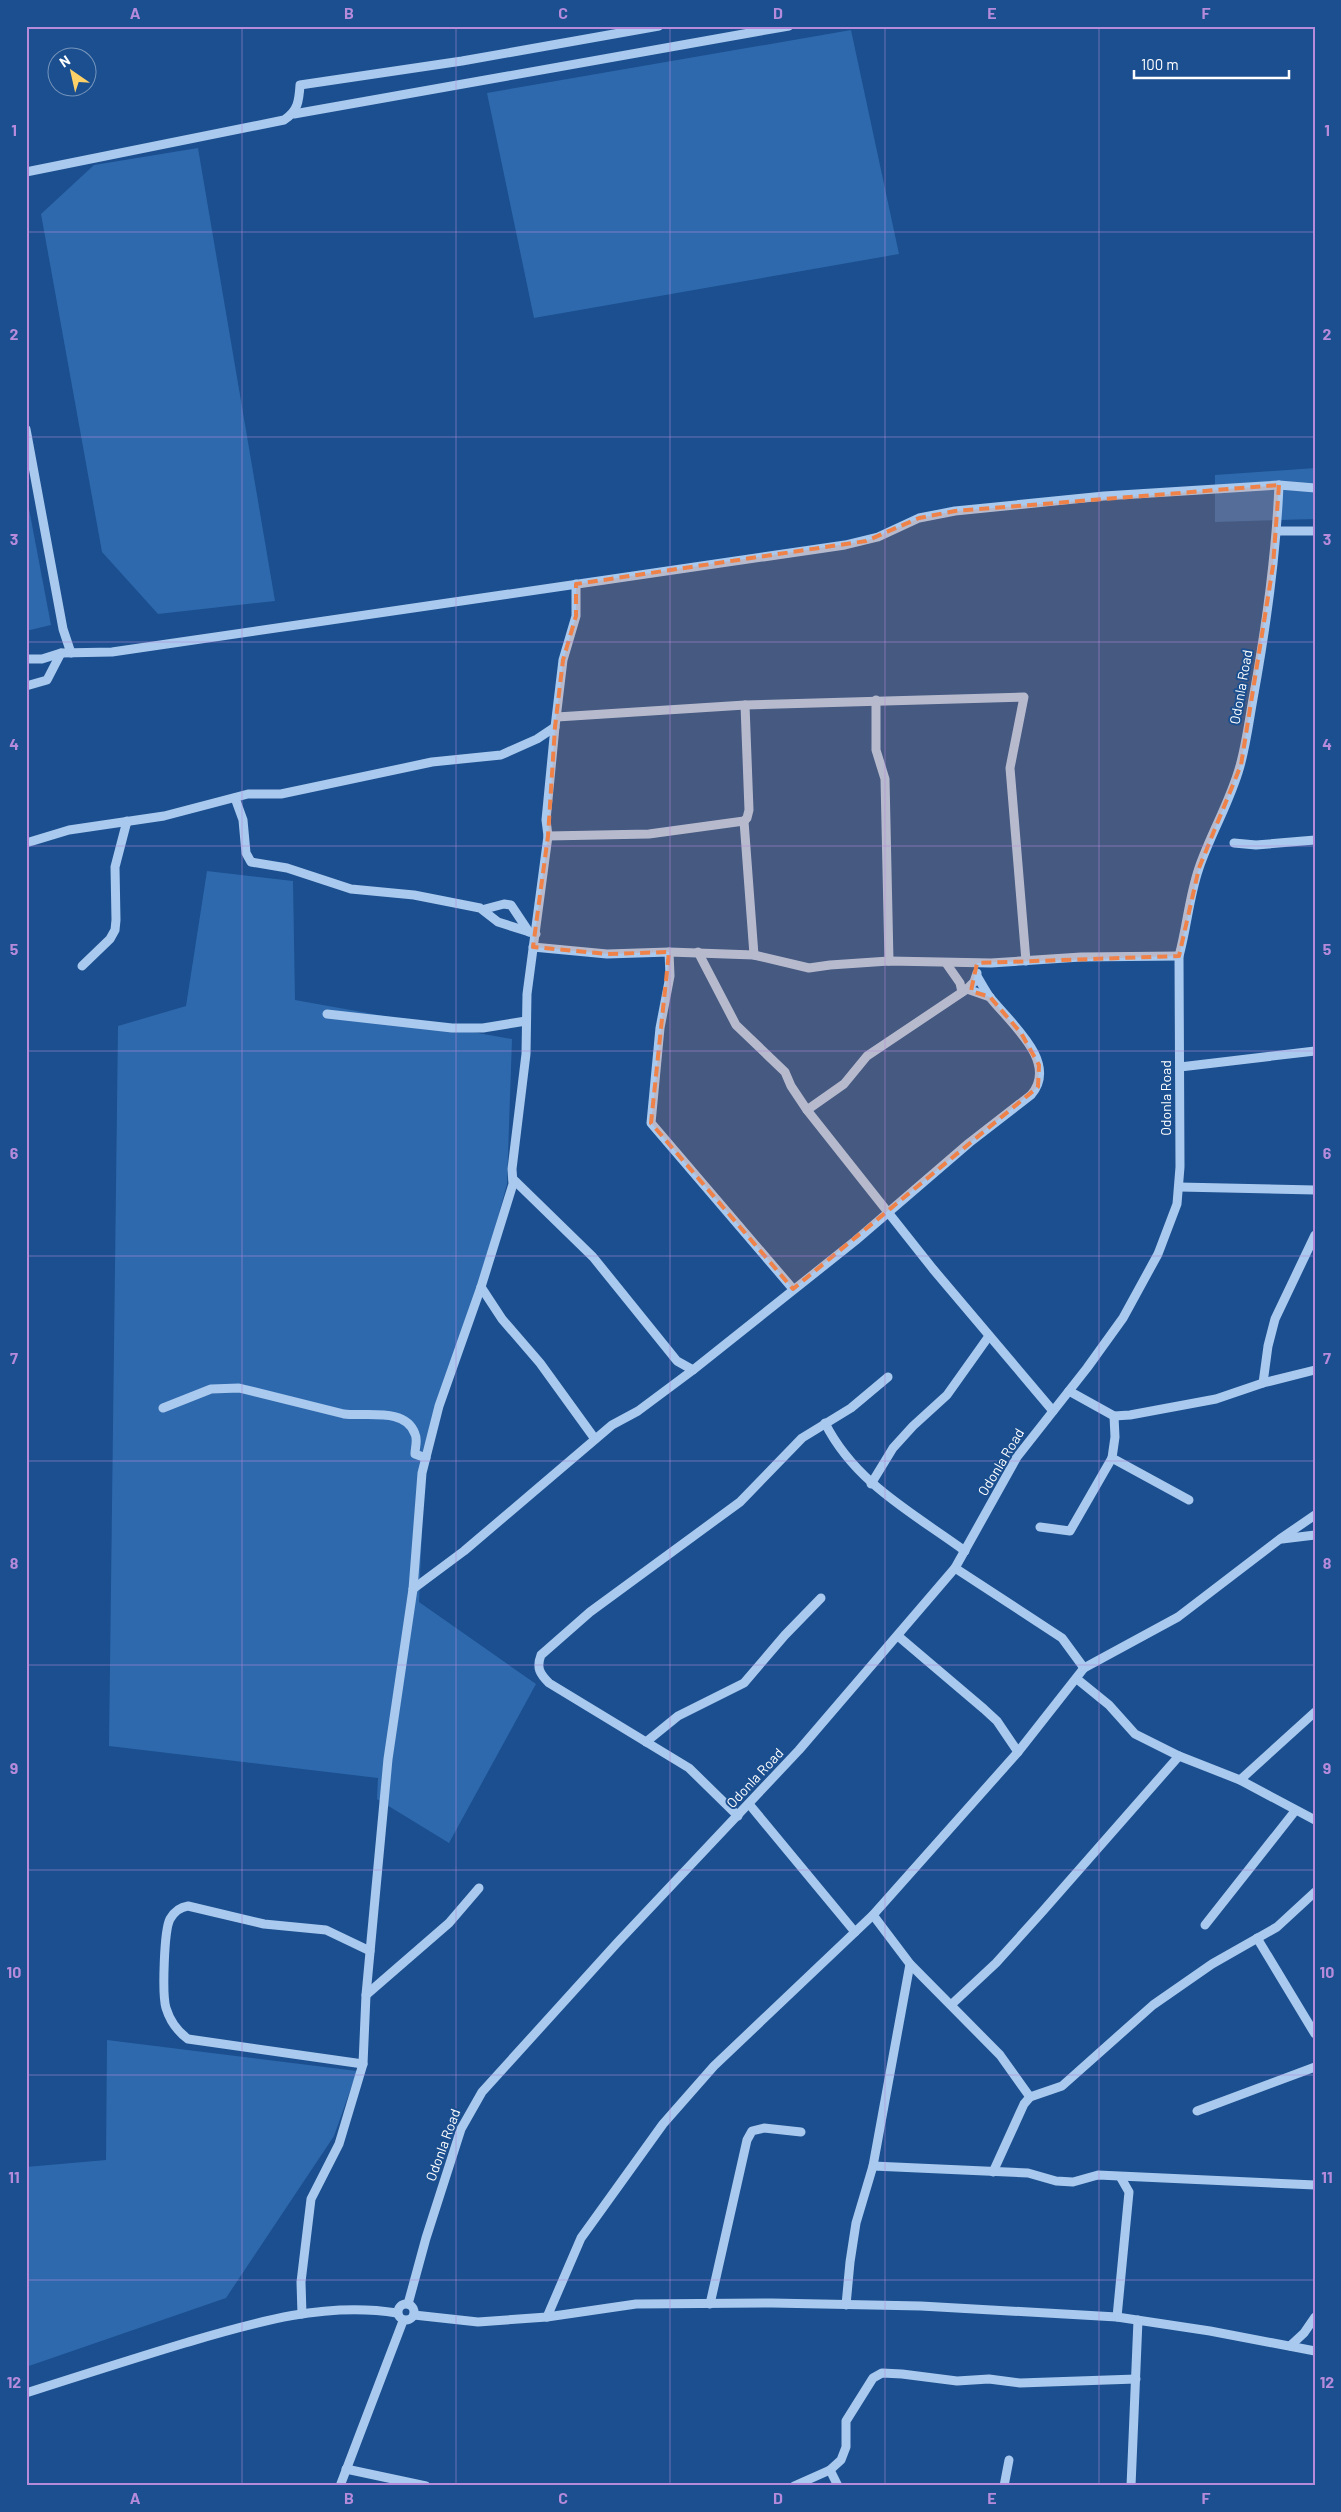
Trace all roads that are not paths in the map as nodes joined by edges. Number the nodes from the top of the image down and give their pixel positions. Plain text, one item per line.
1 (659, 26) edge
2 (789, 26) edge
3 (294, 114) junction
4 (26, 172) edge
5 (26, 429) edge
6 (1279, 485) junction
7 (1315, 488) edge
8 (1277, 531) junction
9 (1315, 531) edge
10 (576, 584) junction
11 (61, 653) junction
12 (71, 653) junction
13 (26, 659) edge
14 (26, 686) edge
15 (876, 700) junction
16 (745, 705) junction
17 (557, 717) junction
18 (555, 727) junction
19 (537, 739) junction
20 (552, 750) junction
21 (235, 798) junction
22 (127, 821) junction
23 (744, 821) junction
24 (548, 836) junction
25 (1315, 840) edge
26 (26, 842) edge
27 (1234, 843) dead end
28 (485, 910) junction
29 (533, 933) junction
30 (533, 947) junction
31 (669, 952) junction
32 (698, 952) junction
33 (754, 955) junction
34 (1179, 956) junction
35 (889, 961) junction
36 (1026, 961) junction
37 (946, 963) junction
38 (977, 963) junction
39 (82, 966) dead end
40 (977, 976) junction
41 (964, 991) junction
42 (990, 997) junction
43 (328, 1014) dead end
44 (526, 1021) junction
45 (1315, 1051) edge
46 (1180, 1066) junction
47 (807, 1110) junction
48 (513, 1180) junction
49 (1179, 1187) junction
50 (1315, 1190) edge
51 (889, 1212) junction
52 (1315, 1235) edge
53 (481, 1287) junction
54 (793, 1289) junction
55 (989, 1336) junction
56 (693, 1370) junction
57 (1315, 1370) edge
58 (888, 1377) dead end
59 (1262, 1383) junction
60 (1069, 1391) junction
61 (163, 1408) dead end
62 (1052, 1411) junction
63 (1114, 1416) junction
64 (825, 1423) junction
65 (595, 1439) junction
66 (426, 1458) junction
67 (1112, 1458) junction
68 (871, 1484) junction
69 (1189, 1500) dead end
70 (1315, 1515) edge
71 (1040, 1527) dead end
72 (1315, 1534) edge
73 (1280, 1539) junction
74 (965, 1551) junction
75 (955, 1568) junction
76 (413, 1589) junction
77 (821, 1598) dead end
78 (898, 1636) junction
79 (1084, 1668) junction
80 (1077, 1679) junction
81 (1315, 1712) edge
82 (646, 1742) junction
83 (1018, 1752) junction
84 (1179, 1756) junction
85 (1240, 1780) junction
86 (749, 1804) junction
87 (1295, 1811) junction
88 (738, 1816) junction
89 (1315, 1820) edge
90 (479, 1888) dead end
91 (1315, 1892) edge
92 (873, 1915) junction
93 (1205, 1925) dead end
94 (855, 1932) junction
95 (1257, 1938) junction
96 (370, 1951) junction
97 (910, 1964) junction
98 (366, 1995) junction
99 (952, 2004) junction
100 (1315, 2034) edge
101 (363, 2064) junction
102 (1315, 2067) edge
103 (1030, 2097) junction
104 (1197, 2111) dead end
105 (801, 2132) dead end
106 (873, 2166) junction
107 (993, 2172) junction
108 (1121, 2178) junction
109 (1142, 2178) junction
110 (1315, 2186) edge
111 (1129, 2192) junction
112 (408, 2304) junction
113 (710, 2304) junction
114 (846, 2305) junction
115 (302, 2314) junction
116 (414, 2315) junction
117 (400, 2317) junction
118 (547, 2317) junction
119 (1117, 2317) junction
120 (1315, 2318) edge
121 (1138, 2320) junction
122 (1290, 2346) junction
123 (1315, 2351) edge
124 (1136, 2379) junction
125 (26, 2393) edge
126 (1009, 2460) dead end
127 (346, 2469) junction
128 (830, 2470) junction
129 (340, 2486) edge
130 (426, 2486) edge
131 (794, 2486) edge
132 (838, 2486) edge
133 (1004, 2486) edge
134 (1131, 2486) edge

1 - 3 street
2 - 3 street
3 - 4 street
5 - 12 street
6 - 7 street
6 - 8 street, Odonla Road
6 - 10 street
8 - 9 street
8 - 34 street, Odonla Road
10 - 12 street
10 - 17 street
11 - 12 street
11 - 13 street
11 - 14 street
15 - 16 street
15 - 35 street
15 - 36 street
16 - 17 street
16 - 23 street
17 - 18 street
18 - 19 street
18 - 20 street
19 - 20 street
19 - 21 street
20 - 24 street
21 - 22 street
21 - 28 street
22 - 26 street
22 - 39 street
23 - 24 street
23 - 33 street
24 - 29 street
25 - 27 street
28 - 29 street
28 - 29 street
29 - 30 street
30 - 31 street
30 - 44 street
31 - 32 street
31 - 54 street
32 - 33 street
32 - 47 street
33 - 35 street
34 - 36 street
34 - 46 street, Odonla Road
35 - 37 street
36 - 38 street
37 - 38 street
37 - 41 street
38 - 40 street
40 - 41 street
40 - 42 street
41 - 42 street
41 - 47 street
42 - 51 street
43 - 44 street
44 - 48 street
45 - 46 street
46 - 49 street, Odonla Road
47 - 51 street
48 - 53 street
48 - 56 street
49 - 50 street
49 - 60 street, Odonla Road
51 - 54 street
51 - 55 street
52 - 59 street
53 - 65 street
53 - 66 street
54 - 56 street
55 - 62 street
55 - 68 street
56 - 65 street
57 - 59 street
58 - 64 street
59 - 63 street
60 - 62 street, Odonla Road
60 - 63 street
61 - 66 street
62 - 74 street, Odonla Road
63 - 67 street
64 - 68 street
64 - 82 street
65 - 76 street
66 - 76 street
67 - 69 street
67 - 71 street
68 - 74 street
70 - 73 street
72 - 73 street
73 - 79 street
74 - 75 street, Odonla Road
75 - 78 street, Odonla Road
75 - 79 street
76 - 96 street
77 - 82 street
78 - 83 street
78 - 86 street, Odonla Road
79 - 80 street
80 - 83 street
80 - 84 street
81 - 85 street
82 - 88 street
83 - 92 street
84 - 85 street
84 - 99 street
85 - 87 street
86 - 88 street, Odonla Road
86 - 94 street
87 - 89 street
87 - 93 street
88 - 112 street, Odonla Road
90 - 98 street
91 - 95 street
92 - 94 street
92 - 97 street
94 - 118 street
95 - 100 street
95 - 103 street
96 - 98 street
96 - 101 street
97 - 99 street
97 - 106 street
98 - 101 street
99 - 103 street
101 - 115 street
102 - 104 street
103 - 107 street
105 - 113 street
106 - 107 street
106 - 114 street
107 - 108 street
108 - 109 street
108 - 111 street
109 - 110 street
109 - 111 street
111 - 119 street
112 - 116 street
112 - 117 street
113 - 114 street
113 - 118 street
114 - 119 street
115 - 117 street
115 - 125 street
116 - 117 street
116 - 118 street
117 - 127 street
119 - 121 street
120 - 122 street
121 - 122 street
121 - 124 street
122 - 123 street
124 - 128 street
124 - 134 street
126 - 133 street
127 - 129 street
127 - 130 street
128 - 131 street
128 - 132 street

